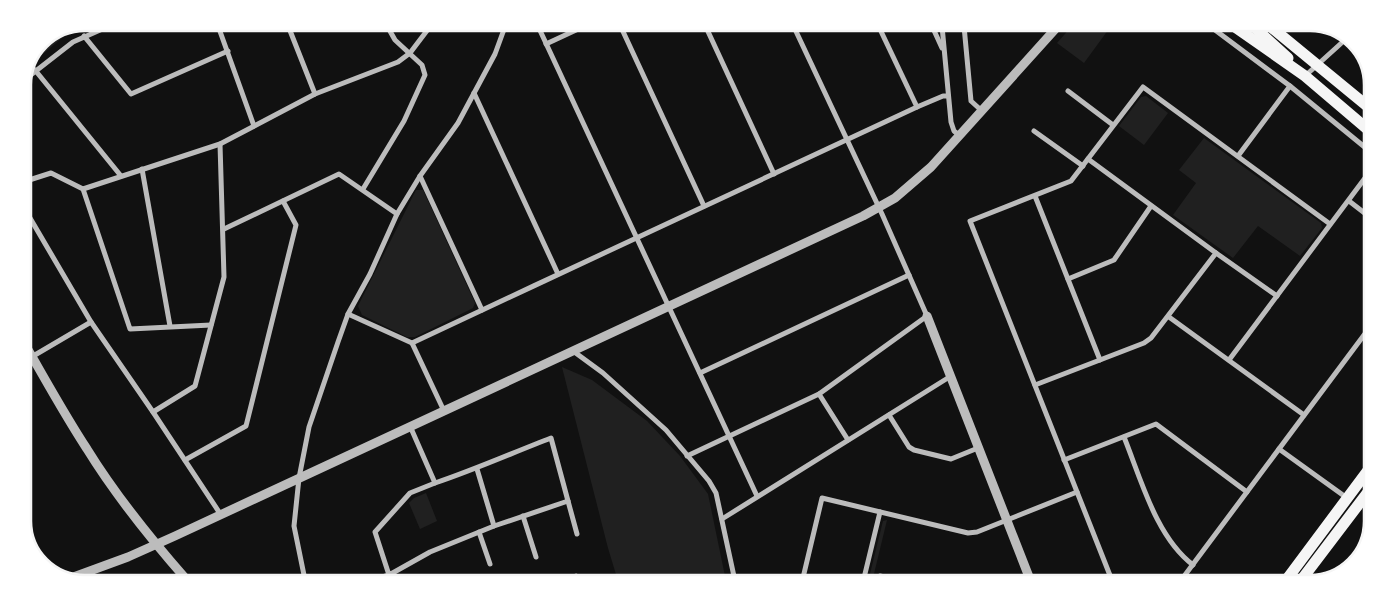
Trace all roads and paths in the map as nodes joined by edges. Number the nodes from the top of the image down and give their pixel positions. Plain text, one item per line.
1 (96, 31) edge
2 (220, 31) edge
3 (290, 31) edge
4 (390, 31) edge
5 (427, 31) edge
6 (504, 31) edge
7 (540, 31) edge
8 (574, 31) edge
9 (623, 31) edge
10 (708, 31) edge
11 (796, 31) edge
12 (880, 31) edge
13 (934, 31) edge
14 (942, 31) edge
15 (964, 31) edge
16 (1054, 31) edge
17 (1216, 31) edge
18 (1241, 31) edge
19 (1260, 31) edge
20 (1262, 31) edge
21 (1276, 31) edge
22 (84, 36) junction
23 (1342, 42) edge
24 (546, 44) junction
25 (228, 51) junction
26 (410, 53) junction
27 (944, 53) junction
28 (1317, 65) junction
29 (35, 70) joint
30 (1305, 76) junction
31 (1290, 86) junction
32 (1068, 91) dead end
33 (474, 93) junction
34 (315, 94) junction
35 (948, 96) junction
36 (1364, 103) edge
37 (917, 108) junction
38 (982, 111) junction
39 (1113, 125) junction
40 (254, 126) junction
41 (1364, 126) edge
42 (1034, 131) dead end
43 (960, 136) junction
44 (847, 140) junction
45 (220, 144) junction
46 (1364, 147) edge
47 (1238, 156) junction
48 (1088, 159) junction
49 (1083, 166) junction
50 (142, 169) junction
51 (774, 174) junction
52 (121, 176) junction
53 (420, 176) junction
54 (31, 179) edge
55 (1364, 181) edge
56 (83, 189) junction
57 (363, 189) junction
58 (1035, 196) junction
59 (284, 201) junction
60 (1349, 201) junction
61 (704, 206) junction
62 (1151, 206) junction
63 (878, 207) junction
64 (1364, 213) edge
65 (397, 214) junction
66 (31, 220) edge
67 (1330, 224) junction
68 (224, 229) junction
69 (636, 239) junction
70 (1216, 253) junction
71 (558, 274) junction
72 (909, 275) junction
73 (1068, 279) junction
74 (1277, 296) junction
75 (668, 307) junction
76 (482, 310) junction
77 (348, 314) junction
78 (927, 316) junction
79 (1169, 317) junction
80 (91, 322) junction
81 (211, 325) junction
82 (170, 326) junction
83 (1364, 335) edge
84 (412, 343) junction
85 (573, 351) junction
86 (32, 357) joint
87 (1100, 360) junction
88 (1229, 360) junction
89 (700, 373) junction
90 (951, 376) junction
91 (1035, 385) junction
92 (819, 394) junction
93 (444, 411) junction
94 (153, 412) junction
95 (889, 415) junction
96 (1304, 415) junction
97 (410, 426) junction
98 (728, 436) junction
99 (1124, 437) junction
100 (848, 440) junction
101 (978, 448) junction
102 (1279, 449) junction
103 (687, 456) junction
104 (185, 460) junction
105 (1064, 460) junction
106 (477, 469) junction
107 (1364, 475) edge
108 (299, 478) junction
109 (434, 484) junction
110 (1077, 492) junction
111 (1247, 492) junction
112 (757, 496) junction
113 (1347, 498) junction
114 (1364, 499) edge
115 (568, 501) junction
116 (880, 512) junction
117 (221, 515) junction
118 (523, 516) junction
119 (722, 519) junction
120 (1007, 521) junction
121 (494, 526) junction
122 (479, 532) junction
123 (577, 534) dead end
124 (156, 545) junction
125 (536, 557) dead end
126 (490, 564) dead end
127 (1193, 565) junction
128 (80, 574) edge
129 (182, 575) edge
130 (304, 575) edge
131 (389, 575) joint
132 (733, 575) edge
133 (804, 575) edge
134 (865, 575) edge
135 (1028, 575) edge
136 (1110, 575) edge
137 (1185, 575) edge
138 (1290, 575) edge
139 (1306, 575) edge

1 - 22 street
2 - 25 street
3 - 34 street
4 - 26 street
5 - 26 street
6 - 33 street
7 - 24 street
8 - 24 street
9 - 61 street
10 - 51 street
11 - 44 street
12 - 37 street
13 - 27 street
14 - 27 street
15 - 38 street
16 - 38 street
17 - 31 street
18 - 30 main road
19 - 30 main road
20 - 28 main road
21 - 28 main road
22 - 25 street
22 - 29 street
23 - 28 street
24 - 69 street
25 - 40 street
26 - 34 street
26 - 57 street
27 - 35 street
28 - 30 street
28 - 36 main road
29 - 52 street
30 - 41 main road
31 - 46 street
31 - 47 street
32 - 39 street
33 - 53 street
33 - 71 street
34 - 40 street
35 - 37 street
35 - 43 street
37 - 44 street
38 - 43 street
39 - 47 street
39 - 48 street
40 - 45 street
42 - 49 street
43 - 63 street
44 - 51 street
44 - 63 street
45 - 50 street
45 - 68 street
47 - 67 street
48 - 49 street
48 - 62 street
49 - 58 street
50 - 52 street
50 - 82 street
51 - 61 street
52 - 56 street
53 - 65 street
53 - 76 street
54 - 56 street
55 - 60 street
56 - 82 street
57 - 59 street
57 - 65 street
58 - 73 street
58 - 91 street
59 - 68 street
59 - 104 street
60 - 64 street
60 - 67 street
61 - 69 street
62 - 70 street
62 - 73 street
63 - 72 street
63 - 75 street
65 - 77 street
66 - 80 street
67 - 74 street
68 - 81 street
69 - 71 street
69 - 75 street
70 - 74 street
70 - 79 street
71 - 76 street
72 - 78 street
72 - 89 street
73 - 87 street
74 - 88 street
75 - 85 street
75 - 89 street
76 - 84 street
77 - 84 street
77 - 108 street
78 - 90 street
78 - 92 street
79 - 87 street
79 - 88 street
80 - 86 street
80 - 94 street
81 - 82 street
81 - 94 street
83 - 96 street
84 - 93 street
85 - 93 street
85 - 103 street
86 - 124 street
87 - 91 street
88 - 96 street
89 - 98 street
90 - 95 street
90 - 101 street
91 - 105 street
92 - 98 street
92 - 100 street
93 - 97 street
94 - 104 street
95 - 100 street
95 - 101 street
96 - 102 street
97 - 108 street
97 - 109 street
98 - 103 street
98 - 112 street
99 - 105 street
99 - 111 street
99 - 127 street
100 - 112 street
101 - 120 street
102 - 111 street
102 - 113 street
103 - 119 street
104 - 117 street
105 - 110 street
106 - 109 street
106 - 115 street
106 - 121 street
107 - 113 main road
108 - 117 street
108 - 130 street
109 - 131 street
110 - 120 street
110 - 136 street
111 - 127 street
112 - 119 street
113 - 138 main road
114 - 139 main road
115 - 118 street
115 - 123 street
116 - 120 street
116 - 133 street
116 - 134 street
117 - 124 street
118 - 121 street
118 - 125 street
119 - 132 street
120 - 135 street
121 - 122 street
122 - 126 street
122 - 131 street
124 - 128 street
124 - 129 street
127 - 137 street

